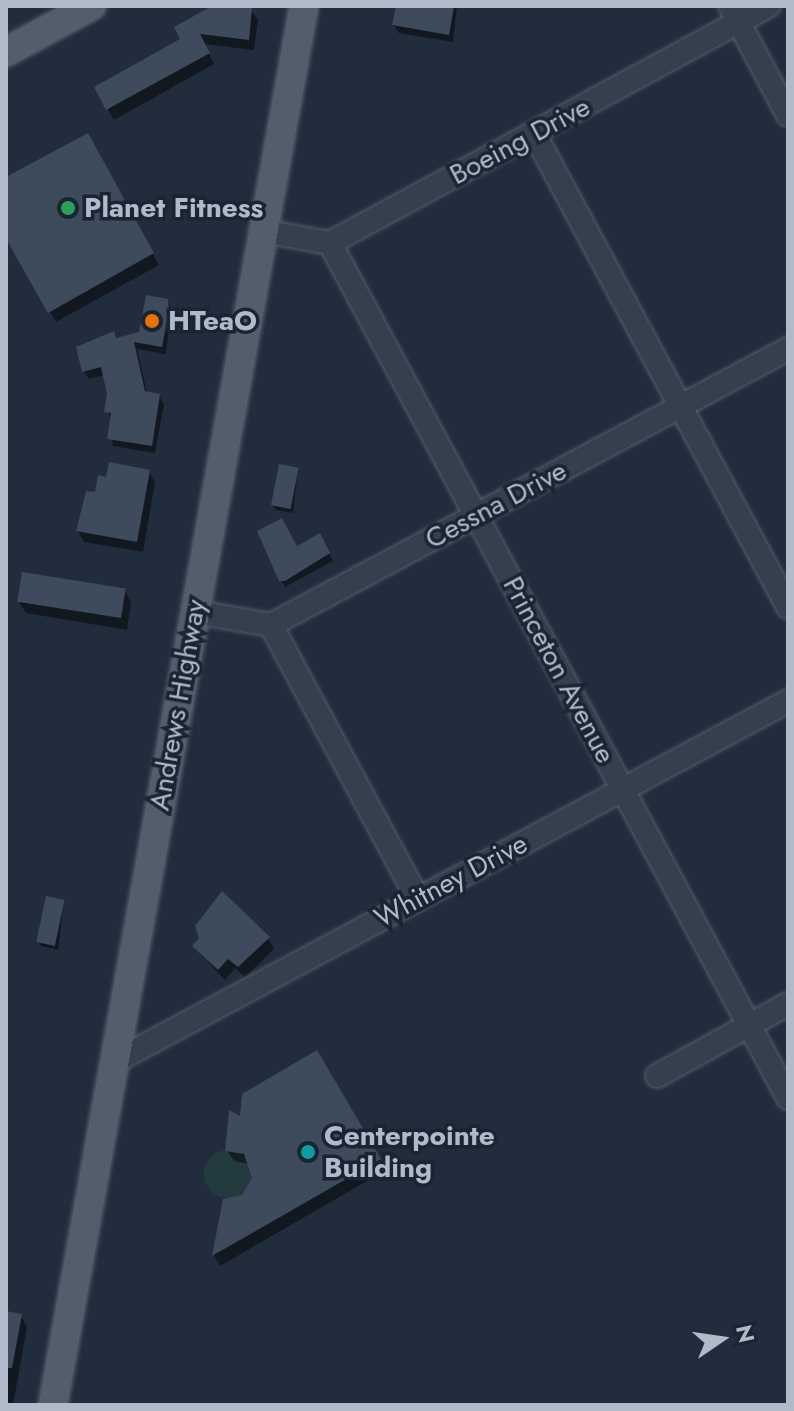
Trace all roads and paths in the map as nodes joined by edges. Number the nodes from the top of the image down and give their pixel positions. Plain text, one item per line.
1 (91, 6) edge
2 (304, 6) edge
3 (769, 6) edge
4 (734, 14) edge
5 (6, 52) edge
6 (788, 115) edge
7 (534, 133) junction
8 (263, 231) junction
9 (330, 243) junction
10 (788, 349) edge
11 (680, 406) junction
12 (476, 516) junction
13 (788, 607) edge
14 (195, 612) junction
15 (271, 625) junction
16 (788, 701) edge
17 (623, 789) junction
18 (418, 899) junction
19 (788, 1004) edge
20 (749, 1025) junction
21 (114, 1062) junction
22 (657, 1076) dead end
23 (788, 1098) edge
24 (53, 1405) edge

1 - 5 main road
2 - 8 main road, Andrews Highway
3 - 4 street, Boeing Drive
4 - 6 street
4 - 7 street, Boeing Drive
7 - 9 street, Boeing Drive
7 - 11 street
8 - 9 street
8 - 14 main road, Andrews Highway
9 - 12 street, Princeton Avenue
10 - 11 street, Cessna Drive
11 - 12 street, Cessna Drive
11 - 13 street
12 - 15 street, Cessna Drive
12 - 17 street, Princeton Avenue
14 - 15 street
14 - 21 main road, Andrews Highway
15 - 18 street
16 - 17 street, Whitney Drive
17 - 18 street, Whitney Drive
17 - 20 street, Princeton Avenue
18 - 21 street, Whitney Drive
19 - 20 street
20 - 22 street
20 - 23 street, Princeton Avenue
21 - 24 main road, Andrews Highway

